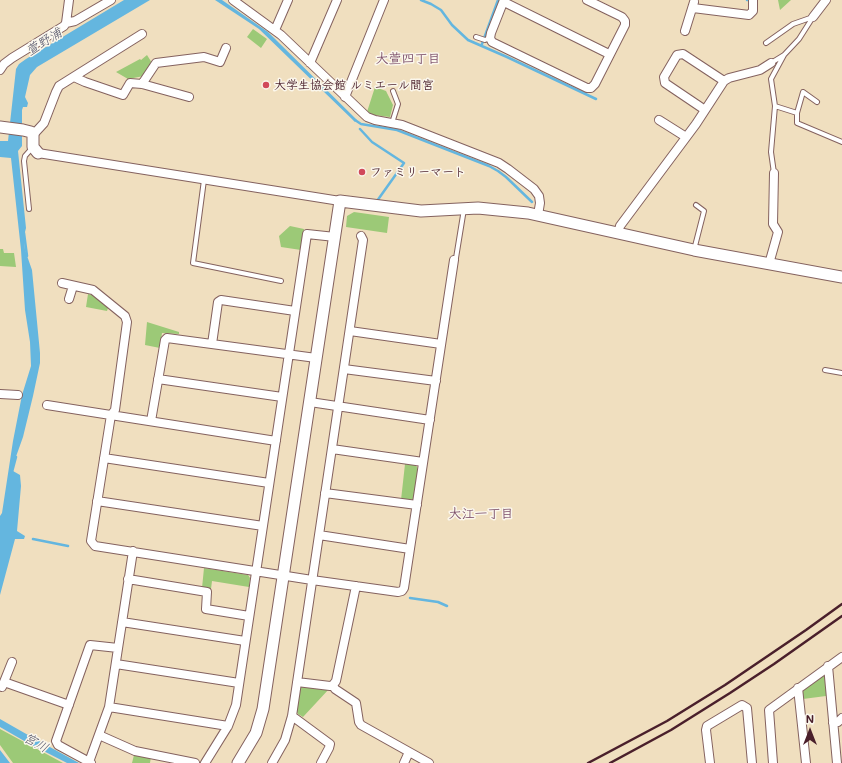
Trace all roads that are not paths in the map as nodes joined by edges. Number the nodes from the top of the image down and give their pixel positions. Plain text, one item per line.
1 (69, 0) edge
2 (111, 0) edge
3 (233, 0) edge
4 (288, 0) edge
5 (337, 0) edge
6 (384, 0) edge
7 (587, 0) edge
8 (752, 0) edge
9 (826, 0) edge
10 (504, 1) edge
11 (244, 3) edge
12 (813, 16) junction
13 (66, 23) junction
14 (275, 30) junction
15 (685, 31) dead end
16 (142, 34) dead end
17 (476, 37) dead end
18 (486, 39) junction
19 (766, 44) dead end
20 (226, 48) dead end
21 (609, 54) junction
22 (784, 55) junction
23 (310, 63) junction
24 (771, 63) joint
25 (0, 70) edge
26 (74, 77) junction
27 (724, 81) junction
28 (142, 84) junction
29 (393, 91) dead end
30 (189, 97) dead end
31 (345, 97) junction
32 (817, 102) dead end
33 (775, 106) junction
34 (705, 110) junction
35 (797, 113) junction
36 (659, 120) dead end
37 (392, 123) junction
38 (4, 127) edge
39 (33, 135) junction
40 (686, 137) junction
41 (842, 142) edge
42 (35, 150) junction
43 (774, 172) joint
44 (204, 180) junction
45 (340, 201) junction
46 (696, 205) dead end
47 (28, 209) dead end
48 (464, 209) junction
49 (538, 215) junction
50 (618, 233) junction
51 (362, 236) dead end
52 (334, 237) junction
53 (694, 250) junction
54 (454, 260) joint
55 (769, 264) junction
56 (842, 277) edge
57 (281, 281) dead end
58 (62, 283) dead end
59 (73, 286) junction
60 (69, 299) dead end
61 (295, 311) junction
62 (350, 331) junction
63 (212, 344) junction
64 (441, 344) junction
65 (289, 354) junction
66 (316, 358) junction
67 (344, 369) junction
68 (825, 370) dead end
69 (842, 372) edge
70 (158, 379) junction
71 (436, 381) junction
72 (0, 394) edge
73 (18, 395) dead end
74 (282, 397) junction
75 (310, 402) junction
76 (47, 405) dead end
77 (338, 406) junction
78 (110, 415) junction
79 (430, 420) junction
80 (151, 421) junction
81 (276, 441) junction
82 (332, 449) junction
83 (104, 458) junction
84 (423, 462) junction
85 (269, 484) junction
86 (325, 493) junction
87 (97, 502) junction
88 (417, 505) junction
89 (263, 526) junction
90 (319, 535) junction
91 (410, 548) junction
92 (133, 551) junction
93 (256, 571) junction
94 (284, 575) junction
95 (128, 579) junction
96 (312, 580) junction
97 (356, 586) junction
98 (249, 616) junction
99 (122, 622) junction
100 (245, 641) junction
101 (118, 648) junction
102 (842, 657) edge
103 (12, 662) dead end
104 (116, 664) junction
105 (828, 666) junction
106 (297, 682) junction
107 (239, 683) junction
108 (333, 686) junction
109 (798, 688) junction
110 (69, 705) junction
111 (109, 707) junction
112 (292, 716) junction
113 (842, 718) edge
114 (833, 724) junction
115 (228, 726) junction
116 (99, 735) junction
117 (409, 752) junction
118 (90, 763) edge
119 (195, 763) edge
120 (205, 763) edge
121 (238, 763) edge
122 (272, 763) edge
123 (321, 763) edge
124 (404, 763) edge
125 (429, 763) edge
126 (710, 763) edge
127 (752, 763) edge
128 (773, 763) edge
129 (806, 763) edge
130 (837, 763) edge

1 - 13 street
2 - 13 street
3 - 11 street
4 - 14 street
5 - 23 street
6 - 31 street
7 - 21 street
8 - 15 street
9 - 12 street
10 - 18 street
10 - 21 street
11 - 14 street
12 - 19 lane
12 - 22 lane
13 - 25 street
14 - 23 street
16 - 26 street
17 - 18 lane
18 - 21 street
20 - 28 street
22 - 24 lane
22 - 33 lane
23 - 31 street
24 - 27 street
26 - 28 street
26 - 39 street
27 - 34 street
27 - 34 street
28 - 30 street
29 - 37 lane
31 - 37 street
32 - 35 lane
33 - 35 lane
33 - 43 lane
34 - 40 street
35 - 41 lane
36 - 40 street
37 - 49 street
38 - 39 street
39 - 42 street
40 - 50 street
42 - 44 street
42 - 47 lane
43 - 55 street
44 - 45 street
44 - 57 lane
45 - 48 street
45 - 52 street
46 - 53 lane
48 - 49 street
48 - 54 lane
49 - 50 street
50 - 53 street
51 - 62 street
52 - 61 street
52 - 66 street
53 - 55 street
54 - 64 street
55 - 56 street
58 - 59 street
59 - 60 street
59 - 78 street
61 - 63 street
61 - 65 street
62 - 64 street
62 - 67 street
63 - 65 street
63 - 70 street
64 - 71 street
65 - 66 street
65 - 74 street
66 - 75 street
67 - 71 street
67 - 77 street
68 - 69 lane
70 - 74 street
70 - 80 street
71 - 79 street
72 - 73 street
74 - 81 street
75 - 77 street
75 - 94 street
76 - 78 street
77 - 79 street
77 - 82 street
78 - 80 street
78 - 83 street
79 - 84 street
80 - 81 street
81 - 85 street
82 - 84 street
82 - 86 street
83 - 85 street
83 - 87 street
84 - 88 street
85 - 89 street
86 - 88 street
86 - 90 street
87 - 89 street
87 - 92 street
88 - 91 street
89 - 93 street
90 - 91 street
90 - 96 street
91 - 97 street
92 - 93 street
92 - 95 street
93 - 94 street
93 - 98 street
94 - 96 street
94 - 121 street
95 - 98 street
95 - 99 street
96 - 97 street
96 - 106 street
97 - 108 street
98 - 100 street
99 - 100 street
99 - 101 street
100 - 107 street
101 - 104 street
101 - 110 street
102 - 105 street
103 - 110 street
104 - 107 street
104 - 111 street
105 - 109 street
105 - 114 street
106 - 108 street
106 - 112 street
107 - 115 street
108 - 117 street
109 - 128 street
109 - 129 street
110 - 118 street
111 - 115 street
111 - 116 street
112 - 122 street
112 - 123 street
113 - 114 street
114 - 130 street
115 - 120 street
116 - 118 street
116 - 119 street
117 - 124 street
117 - 125 street
126 - 127 street

